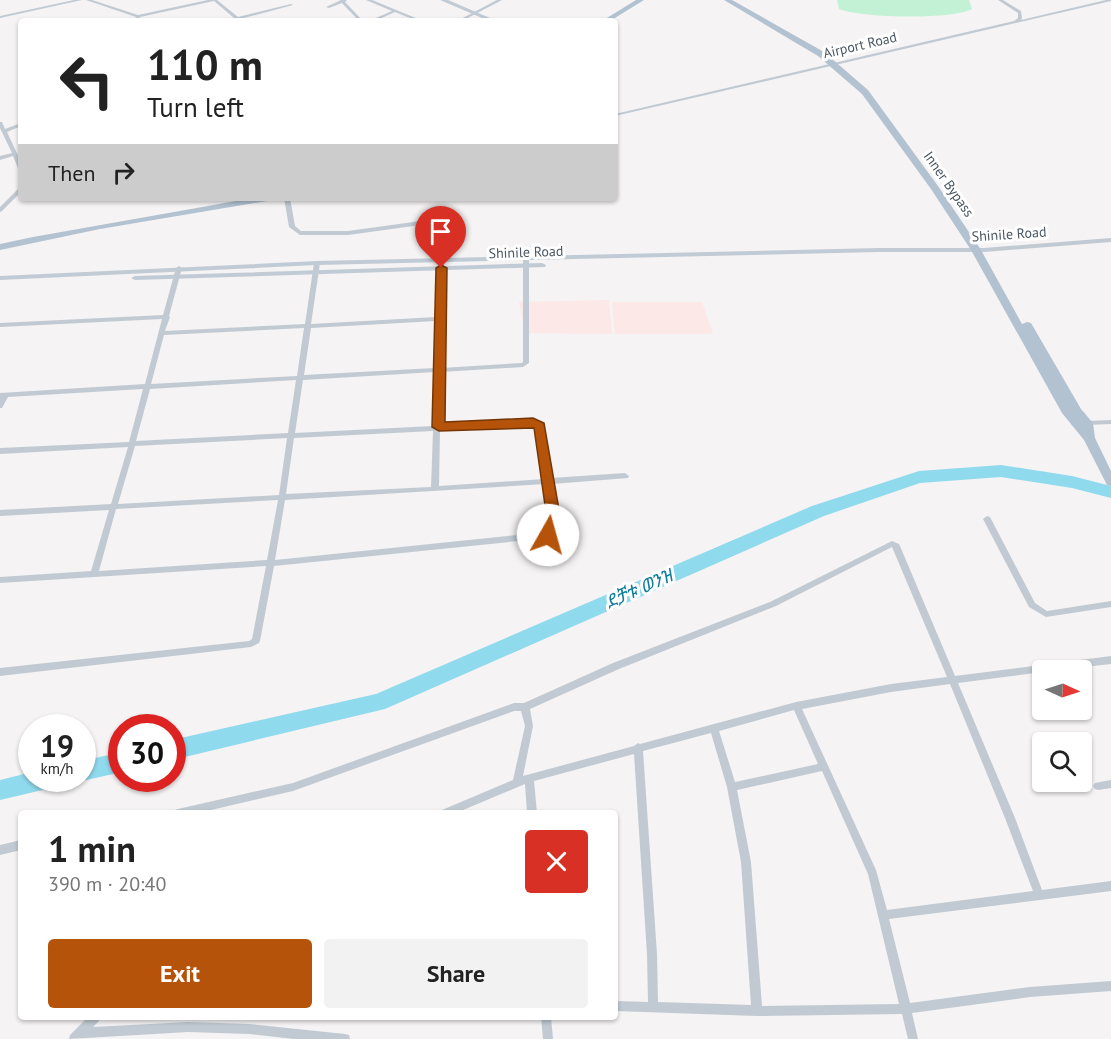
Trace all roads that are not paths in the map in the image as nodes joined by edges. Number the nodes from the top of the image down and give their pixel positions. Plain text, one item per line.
1 (80, 0) edge
2 (88, 0) edge
3 (215, 0) edge
4 (368, 0) edge
5 (445, 0) edge
6 (500, 0) edge
7 (630, 0) edge
8 (641, 0) edge
9 (727, 0) edge
10 (735, 0) edge
11 (1000, 0) edge
12 (1111, 0) edge
13 (343, 1) edge
14 (291, 4) dead end
15 (328, 7) dead end
16 (395, 11) junction
17 (475, 13) junction
18 (0, 17) edge
19 (134, 18) edge
20 (141, 18) edge
21 (236, 18) joint
22 (358, 18) edge
23 (378, 18) edge
24 (413, 18) edge
25 (465, 18) edge
26 (487, 18) edge
27 (600, 18) edge
28 (610, 18) edge
29 (1015, 23) junction
30 (838, 63) junction
31 (618, 114) edge
32 (0, 123) edge
33 (18, 126) edge
34 (4, 131) junction
35 (15, 154) junction
36 (0, 158) edge
37 (18, 161) edge
38 (18, 192) edge
39 (225, 201) edge
40 (251, 201) edge
41 (288, 201) edge
42 (0, 210) edge
43 (428, 222) dead end
44 (52, 231) junction
45 (0, 240) edge
46 (1111, 240) edge
47 (0, 247) edge
48 (980, 250) junction
49 (526, 262) junction
50 (441, 264) junction
51 (316, 267) junction
52 (178, 272) junction
53 (0, 278) edge
54 (0, 285) edge
55 (167, 317) junction
56 (440, 320) junction
57 (0, 325) edge
58 (308, 325) junction
59 (163, 333) junction
60 (439, 370) junction
61 (299, 378) junction
62 (147, 388) junction
63 (2, 395) edge
64 (0, 406) edge
65 (1111, 422) edge
66 (1087, 423) junction
67 (1075, 424) junction
68 (439, 427) junction
69 (291, 436) junction
70 (1089, 438) junction
71 (132, 444) junction
72 (0, 451) edge
73 (625, 476) dead end
74 (547, 479) junction
75 (1111, 482) edge
76 (435, 489) junction
77 (282, 498) junction
78 (112, 507) junction
79 (0, 513) edge
80 (987, 519) dead end
81 (272, 564) junction
82 (94, 573) junction
83 (0, 580) edge
84 (1111, 604) edge
85 (1111, 660) edge
86 (0, 672) edge
87 (952, 681) junction
88 (796, 706) junction
89 (525, 707) junction
90 (714, 730) junction
91 (638, 747) junction
92 (823, 767) junction
93 (528, 778) junction
94 (517, 782) junction
95 (1111, 784) edge
96 (1098, 786) dead end
97 (732, 787) junction
98 (191, 810) edge
99 (452, 810) edge
100 (532, 810) edge
101 (18, 846) edge
102 (0, 850) edge
103 (1111, 886) edge
104 (1039, 895) junction
105 (884, 915) junction
106 (1111, 986) edge
107 (618, 1006) edge
108 (653, 1007) junction
109 (906, 1009) junction
110 (757, 1011) junction
111 (92, 1020) edge
112 (546, 1020) edge
113 (78, 1036) edge
114 (345, 1039) edge
115 (548, 1039) edge
116 (913, 1039) edge

1 - 18 street
2 - 19 street
3 - 20 street
3 - 21 street
4 - 16 street
5 - 17 street
6 - 17 street
7 - 27 main road
8 - 28 main road
9 - 30 main road, Inner Bypass
10 - 30 main road, Inner Bypass
11 - 29 street
12 - 29 street, Airport Road
13 - 15 street
13 - 22 street
14 - 21 street
16 - 23 street
16 - 24 street
17 - 25 street
17 - 26 street
29 - 30 street, Airport Road
30 - 31 street, Airport Road
30 - 48 main road, Inner Bypass
32 - 34 street
33 - 34 street
34 - 35 street
35 - 36 street
35 - 37 street
38 - 42 street
39 - 44 main road
40 - 44 main road
41 - 43 street
44 - 45 main road
44 - 47 main road
46 - 48 street, Shinile Road
48 - 49 street, Shinile Road
48 - 66 main road, Inner Bypass
48 - 67 main road, Inner Bypass
49 - 50 street, Shinile Road
49 - 60 street
50 - 51 street, Shinile Road
50 - 56 street
51 - 52 street, Shinile Road
51 - 58 street
52 - 53 street, Shinile Road
52 - 54 street, Shinile Road
52 - 55 street
55 - 57 street
55 - 59 street
56 - 58 street
56 - 60 street
58 - 59 street
58 - 61 street
59 - 62 street
60 - 61 street
60 - 68 street
61 - 62 street
61 - 69 street
62 - 63 street
62 - 71 street
63 - 64 street
65 - 66 street
66 - 67 street
66 - 70 main road, Inner Bypass
67 - 70 main road, Inner Bypass
68 - 69 street
68 - 74 street
68 - 76 street
69 - 71 street
69 - 77 street
70 - 75 main road, Inner Bypass
71 - 72 street
71 - 78 street
73 - 74 street
74 - 76 street
74 - 81 street
76 - 77 street
77 - 78 street
77 - 81 street
78 - 79 street
78 - 82 street
80 - 84 street
81 - 82 street
81 - 86 street
82 - 83 street
85 - 87 street
87 - 88 street
87 - 89 street
87 - 104 street
88 - 90 street
88 - 92 street
89 - 94 street
89 - 98 street
90 - 91 street
90 - 97 street
91 - 93 street
91 - 108 street
92 - 97 street
92 - 105 street
93 - 94 street
93 - 100 street
94 - 99 street
95 - 96 street
97 - 110 street
101 - 102 street
103 - 104 street
104 - 105 street
105 - 109 street
106 - 109 street
107 - 108 street
108 - 110 street
109 - 110 street
109 - 116 street
111 - 113 street
112 - 115 street
113 - 114 street

